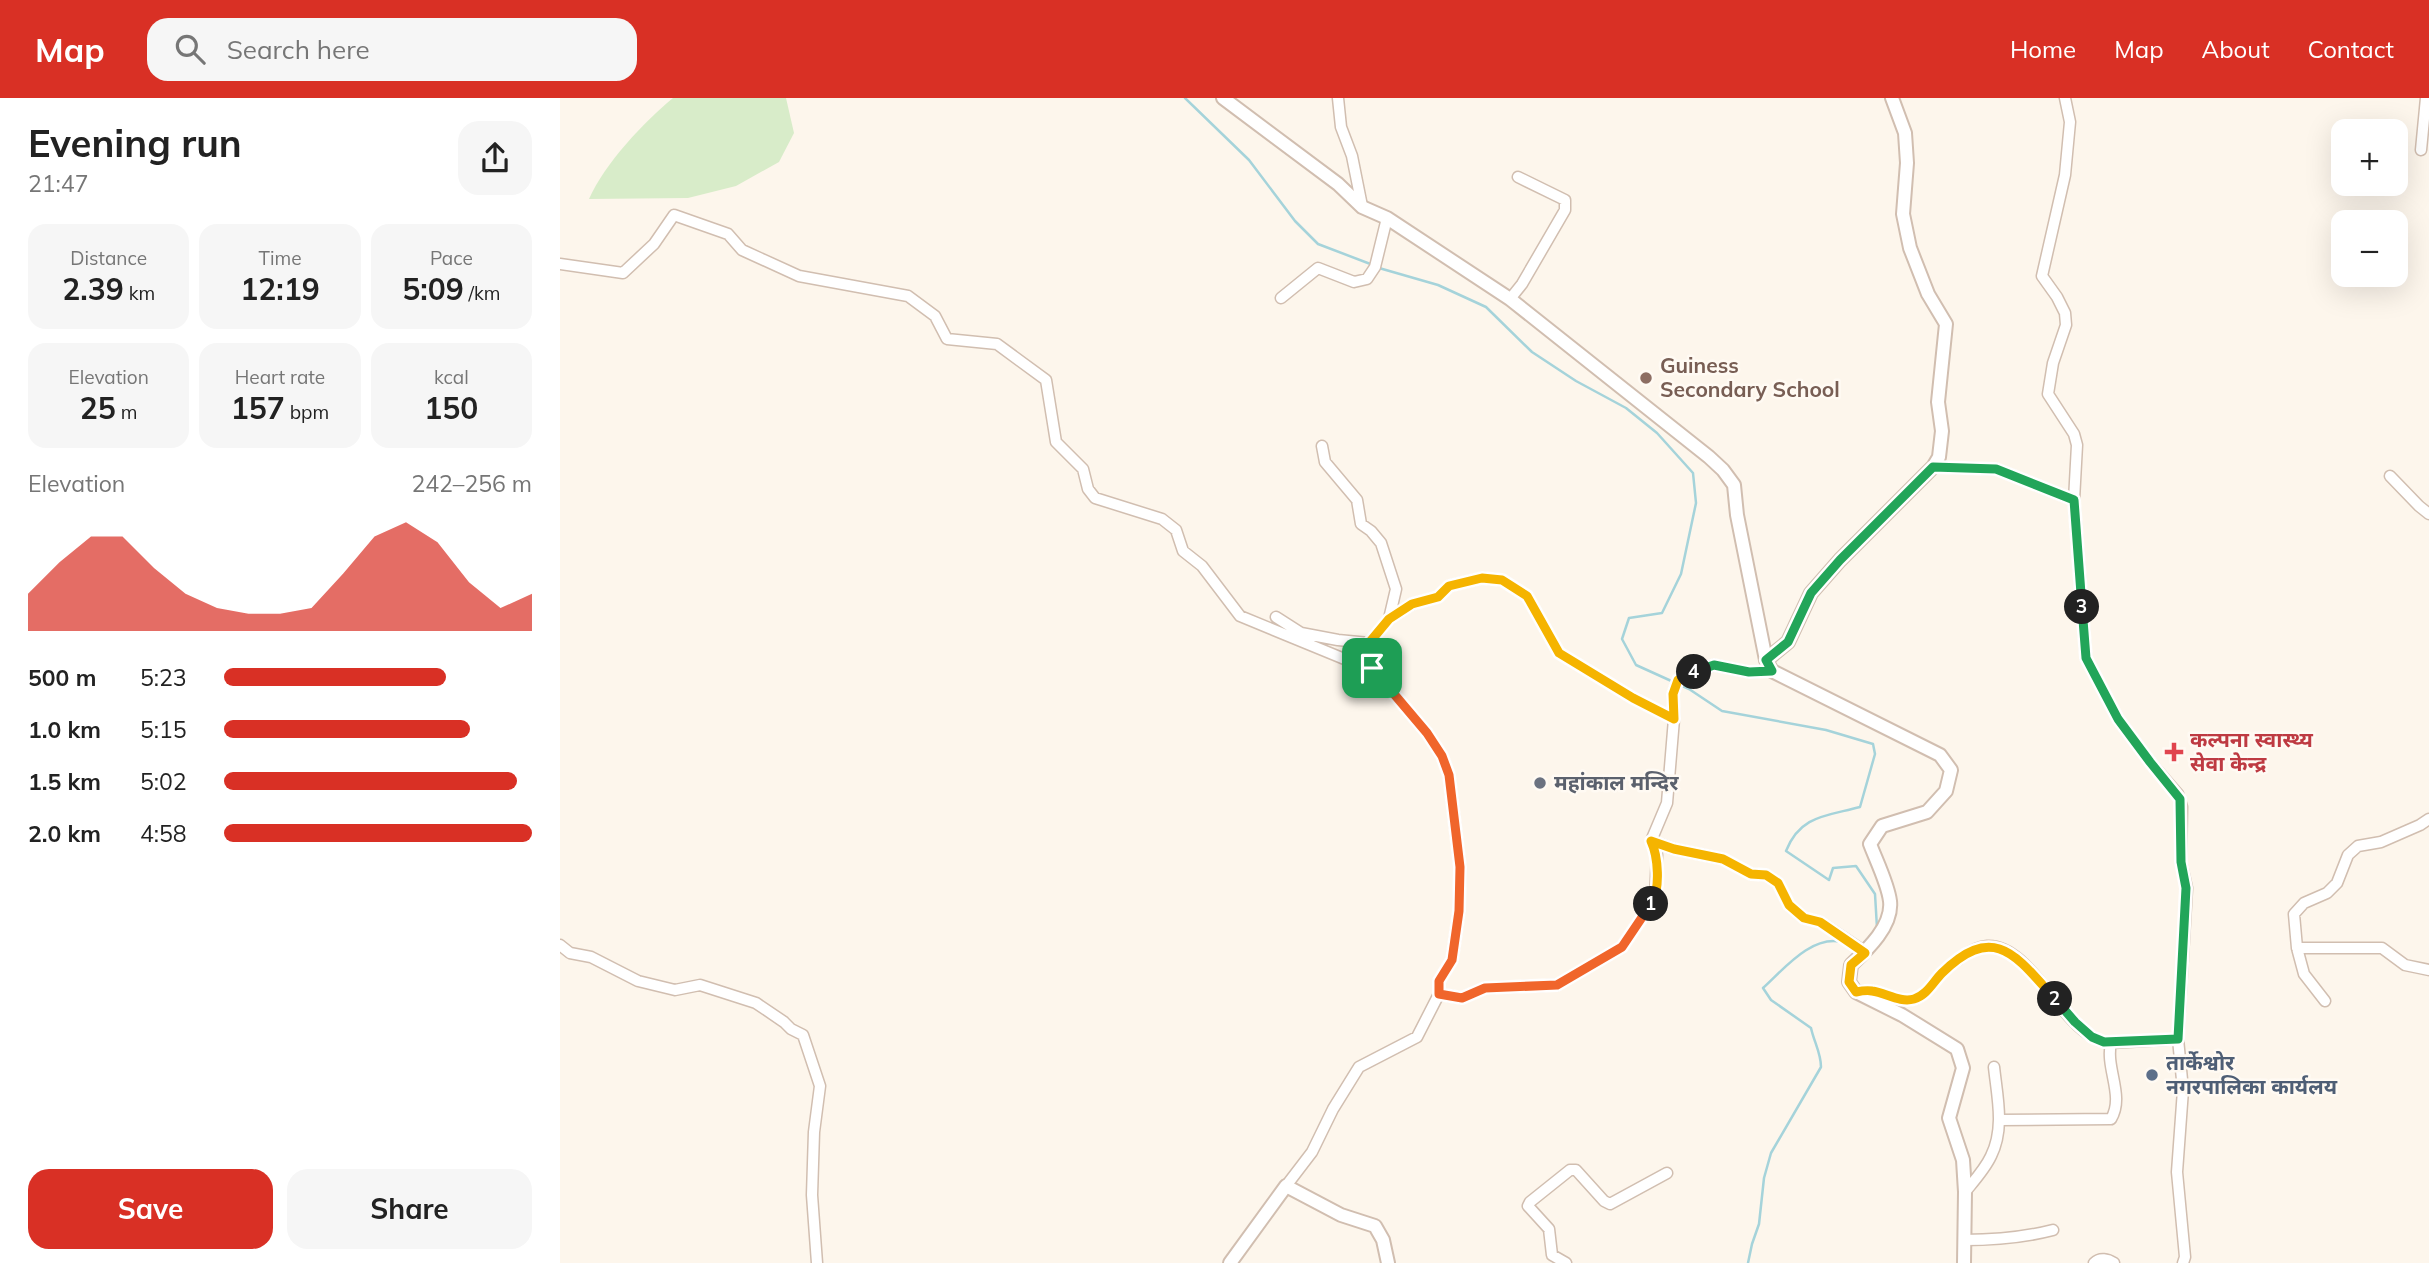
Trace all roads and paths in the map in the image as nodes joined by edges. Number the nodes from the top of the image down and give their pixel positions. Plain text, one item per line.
1 (1223, 98) edge
2 (1338, 98) edge
3 (1892, 98) edge
4 (2065, 98) edge
5 (2426, 98) edge
6 (2421, 150) dead end
7 (1518, 177) dead end
8 (1362, 207) junction
9 (1387, 218) junction
10 (560, 264) edge
11 (1281, 298) dead end
12 (1510, 299) junction
13 (1322, 446) dead end
14 (1933, 467) junction
15 (2390, 475) dead end
16 (2074, 500) junction
17 (2429, 514) edge
18 (1276, 617) dead end
19 (1389, 619) junction
20 (1369, 643) junction
21 (1769, 665) junction
22 (1372, 668) junction
23 (1674, 719) junction
24 (2429, 819) edge
25 (1651, 841) junction
26 (560, 945) edge
27 (2297, 947) junction
28 (1861, 951) junction
29 (2429, 970) edge
30 (1856, 992) junction
31 (1439, 994) junction
32 (2325, 1001) dead end
33 (2178, 1039) junction
34 (2111, 1043) junction
35 (1994, 1066) dead end
36 (2000, 1120) junction
37 (1667, 1173) dead end
38 (1286, 1186) junction
39 (1965, 1192) junction
40 (2053, 1230) dead end
41 (1964, 1240) junction
42 (817, 1263) edge
43 (1230, 1263) edge
44 (1388, 1263) edge
45 (1566, 1263) edge
46 (1964, 1263) edge
47 (2094, 1263) edge
48 (2114, 1263) edge
49 (2183, 1263) edge

1 - 8 street
2 - 8 street
3 - 14 street
4 - 16 street
5 - 6 street
7 - 12 street
8 - 9 street
9 - 11 street
9 - 12 street
10 - 22 street
12 - 21 street
13 - 19 street
14 - 16 street
14 - 21 street
15 - 17 street
16 - 33 street
18 - 20 street
19 - 20 street
19 - 23 street
20 - 22 street
21 - 23 street
21 - 28 street
22 - 31 street
23 - 25 street
24 - 27 street
25 - 28 street
25 - 31 street
26 - 42 street
27 - 29 street
27 - 32 street
28 - 30 street
30 - 34 street
30 - 39 street
31 - 38 street
33 - 34 street
33 - 49 street
34 - 36 street
35 - 36 street
36 - 39 street
37 - 45 street
38 - 43 street
38 - 44 street
39 - 41 street
40 - 41 street
41 - 46 street
47 - 48 street

